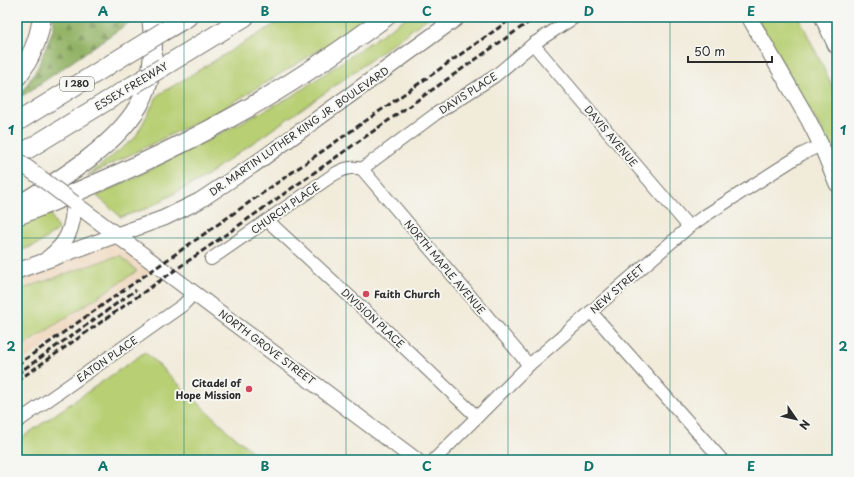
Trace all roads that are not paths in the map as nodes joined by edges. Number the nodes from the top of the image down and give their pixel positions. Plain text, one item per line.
1 (42, 17) edge
2 (151, 17) edge
3 (183, 17) edge
4 (188, 17) edge
5 (245, 17) edge
6 (386, 17) edge
7 (458, 17) edge
8 (575, 17) edge
9 (749, 17) edge
10 (824, 17) edge
11 (164, 31) junction
12 (533, 44) junction
13 (837, 45) edge
14 (17, 77) edge
15 (17, 122) edge
16 (821, 145) junction
17 (17, 156) edge
18 (17, 160) edge
19 (362, 170) junction
20 (837, 184) edge
21 (74, 204) junction
22 (17, 206) edge
23 (17, 216) edge
24 (268, 220) junction
25 (689, 227) junction
26 (117, 236) junction
27 (211, 259) dead end
28 (42, 262) junction
29 (17, 271) edge
30 (194, 293) junction
31 (591, 312) junction
32 (529, 365) junction
33 (477, 417) junction
34 (17, 422) edge
35 (416, 460) edge
36 (434, 460) edge
37 (722, 460) edge

1 - 14 highway
2 - 22 highway
3 - 11 highway
4 - 11 highway, I 280
5 - 17 highway, ESSEX FREEWAY / I 280, bridge
6 - 23 highway
7 - 26 main road, DR. MARTIN LUTHER KING JR. BOULEVARD
8 - 12 street, DAVIS PLACE
9 - 16 main road
10 - 13 highway
11 - 15 highway, I 280, bridge
12 - 19 street, DAVIS PLACE
12 - 25 street, DAVIS AVENUE
16 - 20 main road
16 - 25 street, NEW STREET
18 - 21 main road, NORTH GROVE STREET, bridge
19 - 24 street, CHURCH PLACE
19 - 32 street, NORTH MAPLE AVENUE
21 - 26 main road, NORTH GROVE STREET
21 - 28 main road
24 - 27 street, CHURCH PLACE
24 - 33 street, DIVISION PLACE
25 - 31 street, NEW STREET
26 - 28 main road, DR. MARTIN LUTHER KING JR. BOULEVARD
26 - 30 main road, NORTH GROVE STREET
28 - 29 main road, DR. MARTIN LUTHER KING JR. BOULEVARD
30 - 34 street, EATON PLACE
30 - 35 main road, NORTH GROVE STREET
31 - 32 street, NEW STREET
31 - 37 street
32 - 33 street, NEW STREET
33 - 36 street, NEW STREET

